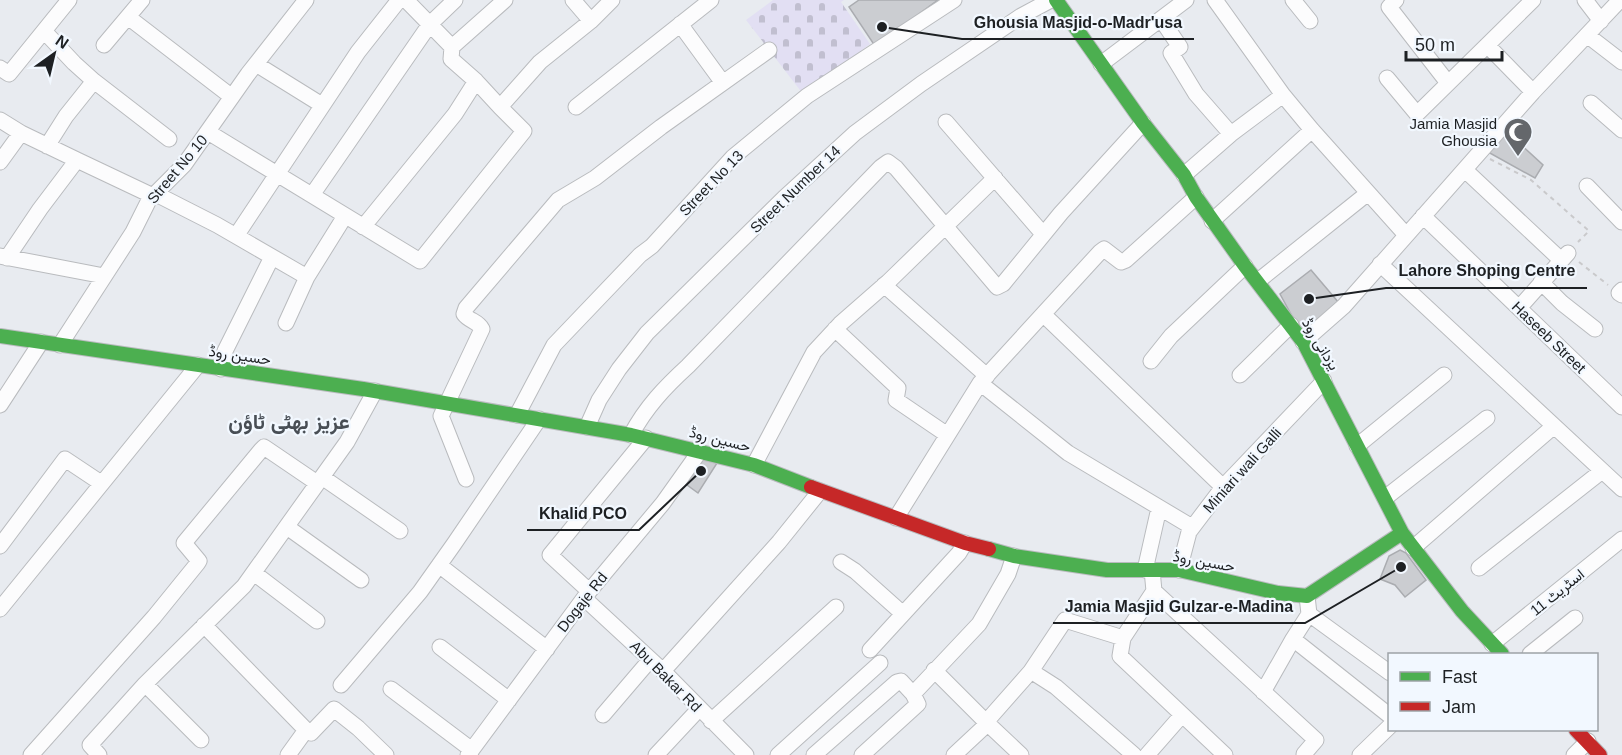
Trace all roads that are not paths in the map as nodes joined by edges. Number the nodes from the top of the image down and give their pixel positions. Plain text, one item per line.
1 (69, 0) edge
2 (142, 0) edge
3 (306, 0) edge
4 (399, 0) edge
5 (406, 0) edge
6 (455, 0) edge
7 (505, 0) edge
8 (573, 0) edge
9 (612, 0) edge
10 (711, 0) edge
11 (954, 0) edge
12 (1054, 0) edge
13 (1186, 0) edge
14 (1215, 0) edge
15 (1293, 0) edge
16 (1396, 0) edge
17 (1533, 0) edge
18 (1585, 0) edge
19 (1620, 0) edge
20 (128, 17) junction
21 (1161, 19) junction
22 (591, 21) junction
23 (1310, 21) dead end
24 (1601, 21) junction
25 (430, 24) junction
26 (680, 24) junction
27 (44, 31) junction
28 (1587, 35) junction
29 (104, 45) dead end
30 (1486, 45) junction
31 (452, 47) junction
32 (769, 50) dead end
33 (1622, 62) edge
34 (256, 64) junction
35 (1101, 64) junction
36 (0, 68) edge
37 (1387, 78) dead end
38 (94, 81) junction
39 (476, 81) junction
40 (723, 83) junction
41 (1448, 83) junction
42 (1533, 92) junction
43 (1283, 95) junction
44 (232, 97) junction
45 (1591, 103) dead end
46 (322, 105) junction
47 (500, 107) junction
48 (576, 107) dead end
49 (0, 120) edge
50 (946, 122) dead end
51 (1143, 123) junction
52 (1312, 130) junction
53 (1622, 130) edge
54 (208, 132) junction
55 (21, 134) junction
56 (1231, 134) junction
57 (169, 140) dead end
58 (47, 146) junction
59 (77, 160) junction
60 (0, 162) edge
61 (1465, 170) junction
62 (277, 174) junction
63 (1184, 175) junction
64 (995, 178) junction
65 (1587, 186) dead end
66 (1368, 193) junction
67 (312, 195) junction
68 (153, 196) junction
69 (1196, 197) junction
70 (345, 216) junction
71 (1424, 216) junction
72 (1212, 220) junction
73 (1622, 222) edge
74 (363, 227) junction
75 (945, 227) junction
76 (1043, 234) junction
77 (1406, 235) junction
78 (236, 236) junction
79 (3, 257) edge
80 (272, 257) junction
81 (1380, 264) junction
82 (1245, 266) junction
83 (104, 276) junction
84 (307, 278) junction
85 (1258, 281) junction
86 (1541, 282) junction
87 (884, 285) junction
88 (1519, 308) junction
89 (1044, 315) junction
90 (286, 323) dead end
91 (1291, 326) junction
92 (835, 329) junction
93 (1595, 329) dead end
94 (0, 336) edge
95 (41, 342) junction
96 (1303, 342) junction
97 (60, 345) junction
98 (1151, 361) dead end
99 (198, 365) junction
100 (221, 369) junction
101 (1240, 375) dead end
102 (1444, 375) dead end
103 (983, 380) junction
104 (1324, 381) junction
105 (375, 391) junction
106 (446, 403) junction
107 (0, 405) edge
108 (1622, 407) edge
109 (518, 415) junction
110 (1486, 418) dead end
111 (540, 419) junction
112 (1554, 426) junction
113 (587, 427) junction
114 (946, 434) junction
115 (639, 436) junction
116 (1358, 446) junction
117 (700, 451) junction
118 (754, 465) junction
119 (1602, 471) junction
120 (466, 479) dead end
121 (320, 480) junction
122 (101, 483) junction
123 (1223, 487) junction
124 (1622, 489) edge
125 (820, 491) junction
126 (1385, 498) junction
127 (1159, 508) junction
128 (896, 518) junction
129 (286, 527) junction
130 (1192, 527) junction
131 (400, 531) dead end
132 (1402, 533) junction
133 (1622, 539) edge
134 (965, 543) junction
135 (0, 546) edge
136 (1413, 548) junction
137 (1014, 556) junction
138 (841, 562) dead end
139 (439, 565) junction
140 (1479, 568) dead end
141 (1148, 570) junction
142 (1179, 570) junction
143 (254, 573) junction
144 (361, 580) dead end
145 (1154, 591) junction
146 (587, 595) junction
147 (1307, 596) junction
148 (836, 607) dead end
149 (0, 609) edge
150 (902, 613) junction
151 (1309, 614) junction
152 (1575, 618) dead end
153 (317, 621) dead end
154 (204, 625) junction
155 (1123, 638) junction
156 (1293, 639) junction
157 (440, 647) dead end
158 (547, 649) junction
159 (1497, 649) edge
160 (870, 650) dead end
161 (1531, 653) edge
162 (650, 660) junction
163 (880, 663) dead end
164 (934, 670) junction
165 (1031, 671) junction
166 (663, 672) junction
167 (1388, 672) edge
168 (145, 684) junction
169 (341, 685) dead end
170 (391, 689) dead end
171 (1263, 692) junction
172 (913, 694) junction
173 (509, 700) junction
174 (699, 709) junction
175 (603, 715) dead end
176 (1182, 715) junction
177 (1388, 715) edge
178 (711, 721) junction
179 (986, 722) junction
180 (1388, 727) edge
181 (306, 730) junction
182 (1578, 731) edge
183 (201, 740) dead end
184 (1588, 741) junction
185 (470, 752) edge
186 (31, 755) edge
187 (99, 755) edge
188 (288, 755) edge
189 (386, 755) edge
190 (656, 755) edge
191 (746, 755) edge
192 (778, 755) edge
193 (814, 755) edge
194 (862, 755) edge
195 (954, 755) edge
196 (1022, 755) edge
197 (1134, 755) edge
198 (1147, 755) edge
199 (1226, 755) edge
200 (1305, 755) edge
201 (1360, 755) edge
202 (1574, 755) edge
203 (1600, 755) edge

1 - 27 street
2 - 20 street
3 - 34 street, Street No 10
4 - 46 street
5 - 25 street
6 - 25 street
7 - 31 street
8 - 22 street
9 - 22 street
10 - 26 street
11 - 109 street, Street No 13
12 - 35 street, یزدانی روڈ
12 - 113 street, Street Number 14
13 - 21 street
14 - 43 street
15 - 23 street
16 - 41 street
17 - 30 street
18 - 24 street
19 - 24 street
20 - 29 street
20 - 44 street
21 - 35 street
21 - 56 street
22 - 47 street
24 - 28 street
25 - 31 street
25 - 67 street
26 - 40 street
26 - 48 street
27 - 36 street
27 - 38 street
28 - 33 street
28 - 42 street
30 - 41 street
30 - 42 street
31 - 39 street
32 - 40 street
34 - 44 street, Street No 10
34 - 46 street
35 - 51 street, یزدانی روڈ
37 - 41 street
38 - 57 street
38 - 58 street
39 - 47 street
39 - 74 street
40 - 106 street
42 - 61 street
43 - 52 street
43 - 56 street
44 - 54 street, Street No 10
45 - 53 street
46 - 62 street
47 - 74 street
49 - 55 street
50 - 64 street
51 - 63 street, یزدانی روڈ
51 - 76 street
52 - 66 street
52 - 72 street
54 - 62 street
54 - 68 street, Street No 10
55 - 58 street
55 - 60 street
56 - 63 street
58 - 59 street
59 - 68 street
59 - 79 street
61 - 71 street
61 - 86 street
62 - 67 street
62 - 78 street
63 - 69 street, یزدانی روڈ
64 - 75 street
64 - 76 street
65 - 73 street
66 - 77 street
66 - 85 street
67 - 70 street
68 - 78 street
68 - 83 street, Street No 10
69 - 72 street, یزدانی روڈ
69 - 89 street
70 - 74 street
70 - 84 street
71 - 77 street
71 - 88 street, Haseeb Street
72 - 82 street, یزدانی روڈ
75 - 76 street
75 - 87 street
75 - 115 street
77 - 81 street
78 - 80 street
79 - 83 street
80 - 84 street
80 - 100 street
81 - 96 street
81 - 112 street
82 - 85 street, یزدانی روڈ
82 - 98 street
83 - 97 street, Street No 10
84 - 90 street
85 - 91 street, یزدانی روڈ
86 - 88 street
86 - 93 street
87 - 92 street
87 - 103 street
88 - 108 street, Haseeb Street
89 - 103 street
89 - 123 street
91 - 96 street, یزدانی روڈ
91 - 101 street
92 - 114 street
92 - 118 street
94 - 95 street, حسین روڈ
95 - 97 street, حسین روڈ
95 - 107 street
96 - 104 street, یزدانی روڈ
97 - 99 street, حسین روڈ
99 - 100 street, حسین روڈ
99 - 122 street
100 - 105 street, حسین روڈ
102 - 116 street
103 - 114 street
103 - 127 street
104 - 116 street, یزدانی روڈ
104 - 123 street, Miniari wali Galli
105 - 106 street, حسین روڈ
105 - 121 street
106 - 109 street, حسین روڈ
106 - 120 street
109 - 111 street, حسین روڈ
110 - 126 street
111 - 113 street, حسین روڈ
111 - 139 street
112 - 119 street
112 - 136 street
113 - 115 street, حسین روڈ
114 - 128 street
115 - 117 street, حسین روڈ
115 - 146 street, Abu Bakar Rd
116 - 126 street, یزدانی روڈ
117 - 118 street, حسین روڈ
117 - 146 street, Dogaje Rd
118 - 125 street, حسین روڈ
119 - 124 street
119 - 140 street
121 - 129 street
121 - 131 street
121 - 186 street
122 - 135 street
122 - 149 street
123 - 130 street, Miniari wali Galli
125 - 128 street, حسین روڈ
125 - 166 street
126 - 132 street, یزدانی روڈ
127 - 130 street
127 - 141 street
128 - 134 street, حسین روڈ
129 - 143 street
129 - 144 street
130 - 142 street, Miniari wali Galli
132 - 136 street, یزدانی روڈ
132 - 147 street
133 - 159 street, اسٹریٹ 11
134 - 137 street, حسین روڈ
134 - 150 street
136 - 159 street, یزدانی روڈ
137 - 141 street, حسین روڈ
137 - 164 street
138 - 150 street
139 - 158 street
139 - 169 street
141 - 142 street, حسین روڈ
141 - 145 street
142 - 147 street, حسین روڈ
143 - 153 street
143 - 154 street
145 - 155 street
145 - 171 street
146 - 158 street, Dogaje Rd
146 - 162 street, Abu Bakar Rd
147 - 151 street
148 - 178 street
150 - 160 street
151 - 156 street
151 - 167 street
152 - 161 street
154 - 168 street
154 - 181 street
155 - 165 street
155 - 176 street
156 - 171 street
156 - 177 street
157 - 173 street
158 - 173 street, Dogaje Rd
162 - 166 street, Abu Bakar Rd
162 - 175 street
163 - 192 street
164 - 172 street
164 - 179 street
165 - 179 street
165 - 197 street
166 - 174 street, Abu Bakar Rd
168 - 183 street
168 - 187 street
170 - 185 street
171 - 200 street
172 - 193 street
172 - 194 street
173 - 185 street, Dogaje Rd
174 - 178 street, Abu Bakar Rd
174 - 190 street
176 - 198 street
176 - 199 street
178 - 191 street, Abu Bakar Rd
179 - 195 street
179 - 196 street
180 - 201 street
181 - 188 street
181 - 189 street
182 - 184 street
184 - 202 street
184 - 203 street

